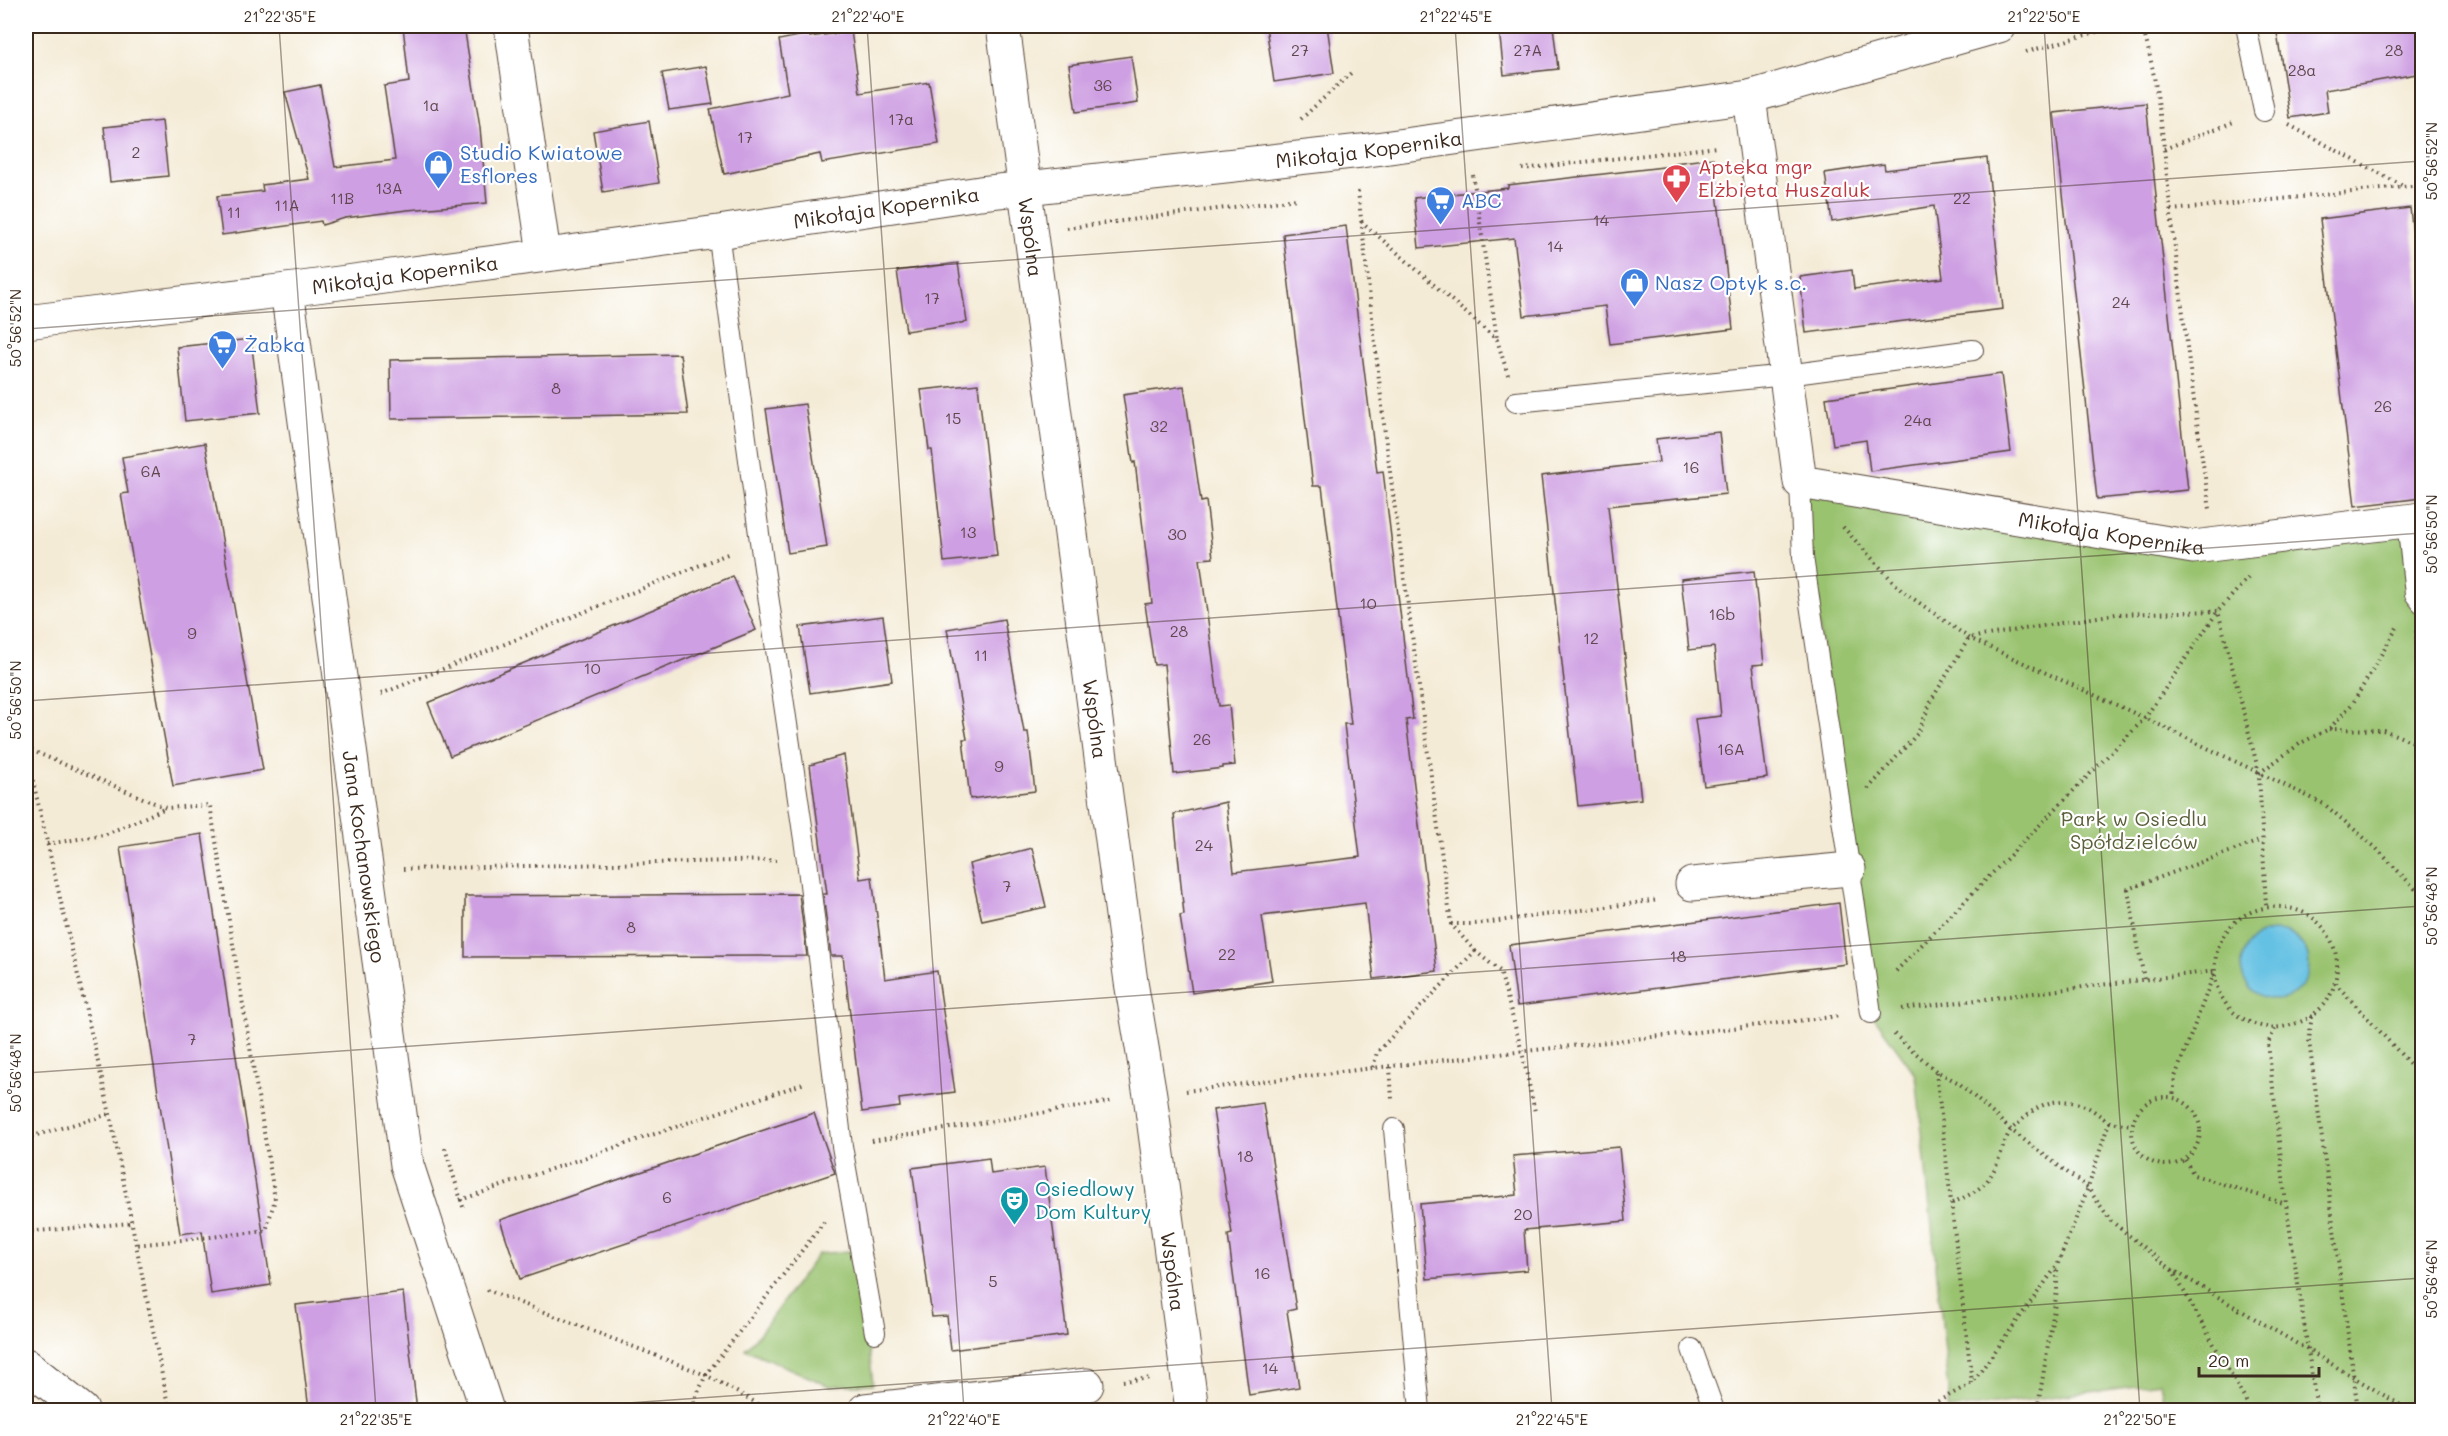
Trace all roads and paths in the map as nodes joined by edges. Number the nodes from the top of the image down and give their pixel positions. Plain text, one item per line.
1 (511, 26) edge
2 (1003, 26) edge
3 (1999, 26) edge
4 (2142, 26) edge
5 (2246, 26) edge
6 (1351, 73) dead end
7 (1749, 97) junction
8 (2264, 111) junction
9 (1296, 124) dead end
10 (2164, 149) junction
11 (1473, 175) dead end
12 (2422, 185) edge
13 (1026, 187) junction
14 (2405, 188) junction
15 (1358, 191) dead end
16 (2171, 210) junction
17 (1360, 220) junction
18 (718, 232) junction
19 (544, 254) junction
20 (287, 290) junction
21 (26, 322) edge
22 (1497, 340) junction
23 (1973, 350) dead end
24 (1787, 375) junction
25 (1516, 402) joint
26 (1800, 482) junction
27 (2415, 520) edge
28 (760, 541) junction
29 (2215, 543) junction
30 (2248, 577) dead end
31 (2419, 599) edge
32 (2218, 611) junction
33 (1969, 638) junction
34 (344, 710) junction
35 (2145, 718) junction
36 (2329, 729) junction
37 (2422, 746) edge
38 (26, 750) edge
39 (2259, 773) junction
40 (166, 808) junction
41 (1841, 819) junction
42 (2262, 840) junction
43 (47, 844) junction
44 (807, 860) junction
45 (1849, 869) junction
46 (366, 870) junction
47 (1692, 884) joint
48 (2422, 896) edge
49 (2266, 906) junction
50 (1451, 924) junction
51 (1475, 951) junction
52 (2215, 971) junction
53 (2144, 979) junction
54 (2335, 983) junction
55 (1871, 1013) junction
56 (2313, 1016) junction
57 (2275, 1029) junction
58 (1522, 1052) junction
59 (1373, 1068) junction
60 (1936, 1071) junction
61 (833, 1074) junction
62 (2422, 1077) edge
63 (1150, 1095) junction
64 (2173, 1098) junction
65 (1534, 1112) dead end
66 (110, 1114) junction
67 (2109, 1122) junction
68 (2132, 1125) junction
69 (1394, 1130) dead end
70 (2011, 1130) junction
71 (26, 1138) edge
72 (444, 1143) dead end
73 (842, 1146) junction
74 (2185, 1160) junction
75 (850, 1188) junction
76 (2088, 1188) junction
77 (461, 1200) junction
78 (1952, 1203) junction
79 (2286, 1204) junction
80 (465, 1211) dead end
81 (423, 1213) junction
82 (131, 1223) junction
83 (26, 1232) edge
84 (136, 1245) junction
85 (2057, 1266) junction
86 (2171, 1269) junction
87 (490, 1300) dead end
88 (876, 1333) dead end
89 (1692, 1349) dead end
90 (2307, 1351) junction
91 (26, 1365) edge
92 (1187, 1371) junction
93 (706, 1375) junction
94 (2355, 1380) junction
95 (1972, 1383) junction
96 (1087, 1385) joint
97 (82, 1410) edge
98 (168, 1410) edge
99 (487, 1410) edge
100 (694, 1410) edge
101 (769, 1410) edge
102 (865, 1410) edge
103 (1192, 1410) edge
104 (1420, 1410) edge
105 (1714, 1410) edge
106 (1922, 1410) edge
107 (2031, 1410) edge
108 (2251, 1410) edge
109 (2317, 1410) edge
110 (2358, 1410) edge
111 (2409, 1410) edge

1 - 19 street
2 - 13 street, Wspólna
3 - 7 street, Mikołaja Kopernika
4 - 10 path
5 - 8 lane
6 - 9 path
7 - 13 street, Mikołaja Kopernika
7 - 24 street
8 - 10 path
8 - 14 path
10 - 16 path
11 - 22 path
12 - 14 path
13 - 18 street, Mikołaja Kopernika
13 - 63 street, Wspólna
14 - 16 path
15 - 17 path
16 - 29 path
17 - 22 path
17 - 50 path
18 - 19 street, Mikołaja Kopernika
18 - 28 lane
19 - 20 street, Mikołaja Kopernika
20 - 21 street, Mikołaja Kopernika
20 - 34 street, Jana Kochanowskiego
22 - 25 path
23 - 24 lane
24 - 25 lane
24 - 26 street
26 - 29 street, Mikołaja Kopernika
26 - 33 path
26 - 41 lane
27 - 29 street, Mikołaja Kopernika
27 - 31 lane
28 - 34 path
28 - 44 lane
30 - 32 path
31 - 36 path
31 - 37 path
32 - 33 path
32 - 35 path
32 - 39 path
33 - 35 path
33 - 41 path
34 - 46 street, Jana Kochanowskiego
35 - 39 path
35 - 55 path
36 - 37 path
36 - 39 path
38 - 40 path
38 - 43 path
39 - 42 path
39 - 48 path
40 - 43 path
40 - 84 path
41 - 45 lane
42 - 49 path
42 - 53 path
43 - 66 path
44 - 46 path
44 - 61 lane
45 - 47 street
45 - 55 lane
46 - 81 street, Jana Kochanowskiego
47 - 50 path
49 - 52 path
49 - 54 path
50 - 51 path
51 - 58 path
51 - 59 path
52 - 53 path
52 - 57 path
52 - 64 path
53 - 55 path
54 - 56 path
54 - 62 path
55 - 58 path
55 - 60 path
56 - 57 path
56 - 94 path
57 - 79 path
58 - 59 path
58 - 65 path
59 - 63 path
60 - 70 path
60 - 78 path
61 - 73 lane
61 - 77 path
63 - 73 path
63 - 92 street, Wspólna
64 - 68 path
64 - 74 path
66 - 71 path
66 - 82 path
67 - 68 path
67 - 70 path
67 - 76 path
68 - 74 path
69 - 104 lane
70 - 76 path
70 - 78 path
72 - 77 path
73 - 75 lane
74 - 79 path
75 - 88 lane
75 - 93 path
76 - 85 path
76 - 86 path
77 - 80 path
77 - 81 path
78 - 95 path
79 - 90 path
81 - 99 street, Jana Kochanowskiego
82 - 83 path
82 - 84 path
84 - 98 path
85 - 95 path
85 - 107 path
86 - 90 path
86 - 108 path
87 - 93 path
89 - 105 lane
90 - 94 path
90 - 109 path
91 - 97 street
92 - 96 path
92 - 103 street, Wspólna
93 - 100 path
93 - 101 path
94 - 110 path
94 - 111 path
95 - 106 path
96 - 102 street

